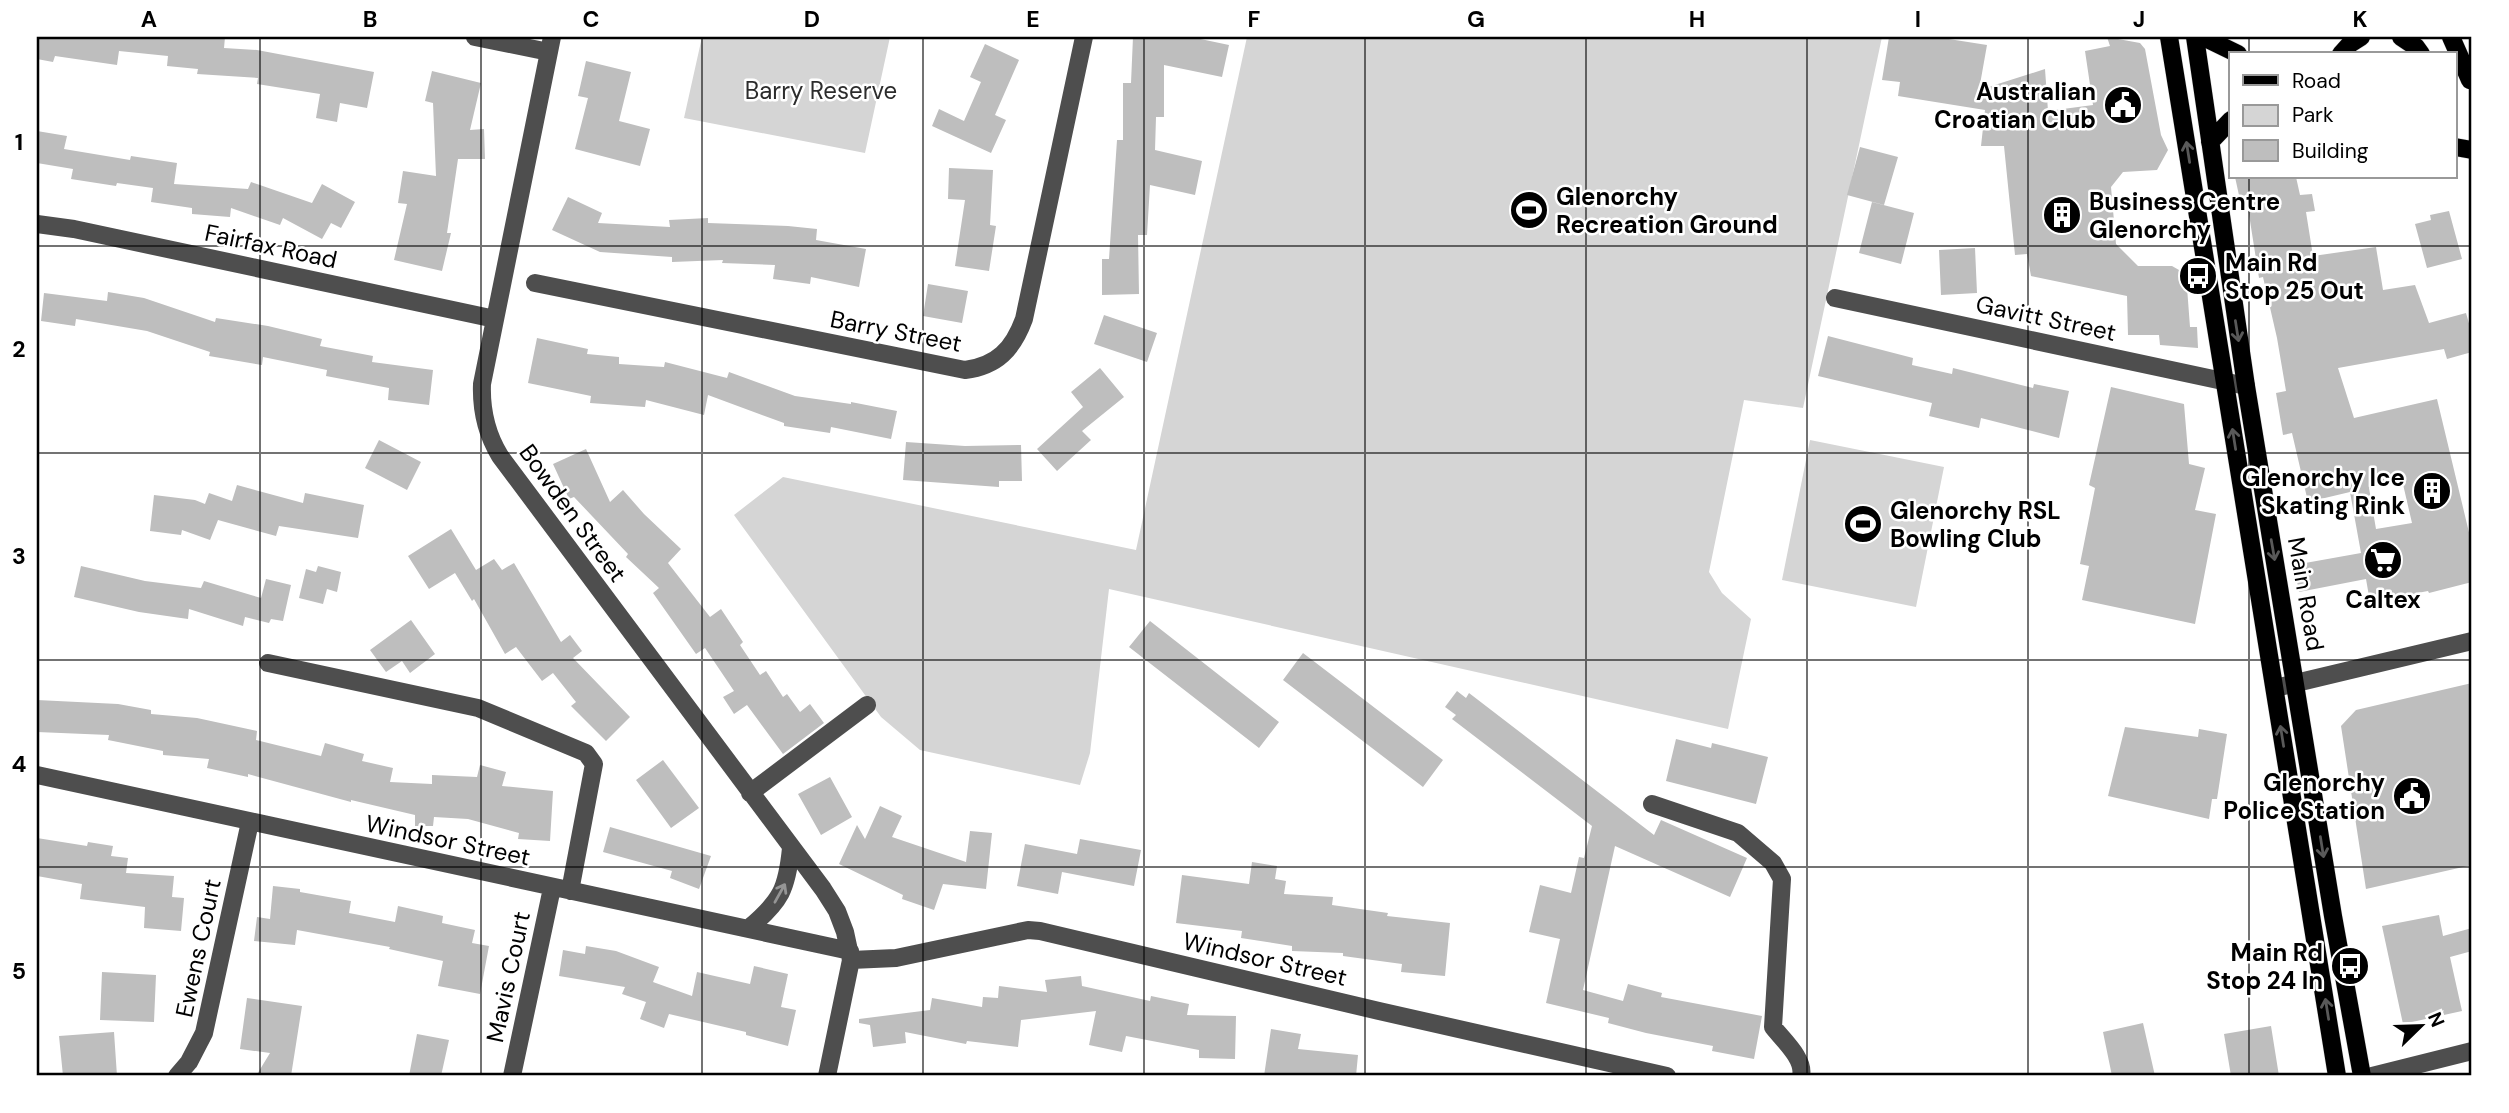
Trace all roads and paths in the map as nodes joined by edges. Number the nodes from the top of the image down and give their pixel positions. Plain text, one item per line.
1 (475, 37) edge
2 (1084, 37) edge
3 (2169, 37) edge
4 (2194, 37) edge
5 (2203, 37) edge
6 (2361, 37) edge
7 (2451, 37) edge
8 (551, 44) edge
9 (2234, 52) edge
10 (2343, 52) edge
11 (2456, 71) edge
12 (2471, 80) edge
13 (2229, 122) edge
14 (2210, 142) junction
15 (37, 224) edge
16 (535, 283) dead end
17 (1835, 298) dead end
18 (495, 319) junction
19 (2225, 382) junction
20 (2246, 386) junction
21 (2472, 641) edge
22 (268, 663) dead end
23 (2296, 682) junction
24 (2274, 688) junction
25 (867, 705) dead end
26 (37, 775) edge
27 (750, 793) junction
28 (1652, 804) dead end
29 (250, 822) junction
30 (791, 848) junction
31 (552, 888) junction
32 (570, 891) junction
33 (749, 928) junction
34 (850, 956) junction
35 (2472, 1051) edge
36 (177, 1076) edge
37 (512, 1076) edge
38 (827, 1076) edge
39 (1667, 1076) edge
40 (1801, 1076) edge
41 (2337, 1076) edge
42 (2362, 1076) edge
43 (2372, 1076) edge

1 - 8 street
2 - 16 street, Barry Street
19 -> 3 main road, Main Road
4 - 14 main road, Main Road
5 - 9 main road
6 - 10 main road
7 - 12 main road
8 - 18 street, Bowden Street
11 - 12 main road
13 - 14 main road
14 -> 20 main road, Main Road
15 - 18 street, Fairfax Road
17 - 19 street, Gavitt Street
18 - 27 street, Bowden Street
19 - 20 street, Gavitt Street
24 -> 19 main road, Main Road
20 -> 23 main road, Main Road
21 - 23 street
22 - 32 street
23 - 24 street
23 -> 42 main road, Main Road
41 -> 24 main road, Main Road
25 - 27 street
26 - 29 street, Windsor Street
27 - 30 street, Bowden Street
28 - 40 street
29 - 31 street, Windsor Street
29 - 36 street, Ewens Court
33 -> 30 street
30 - 34 street, Bowden Street
31 - 32 street, Windsor Street
31 - 37 street, Mavis Court
32 - 33 street, Windsor Street
33 - 34 street, Windsor Street
34 - 38 street
34 - 39 street, Windsor Street
35 - 43 street

